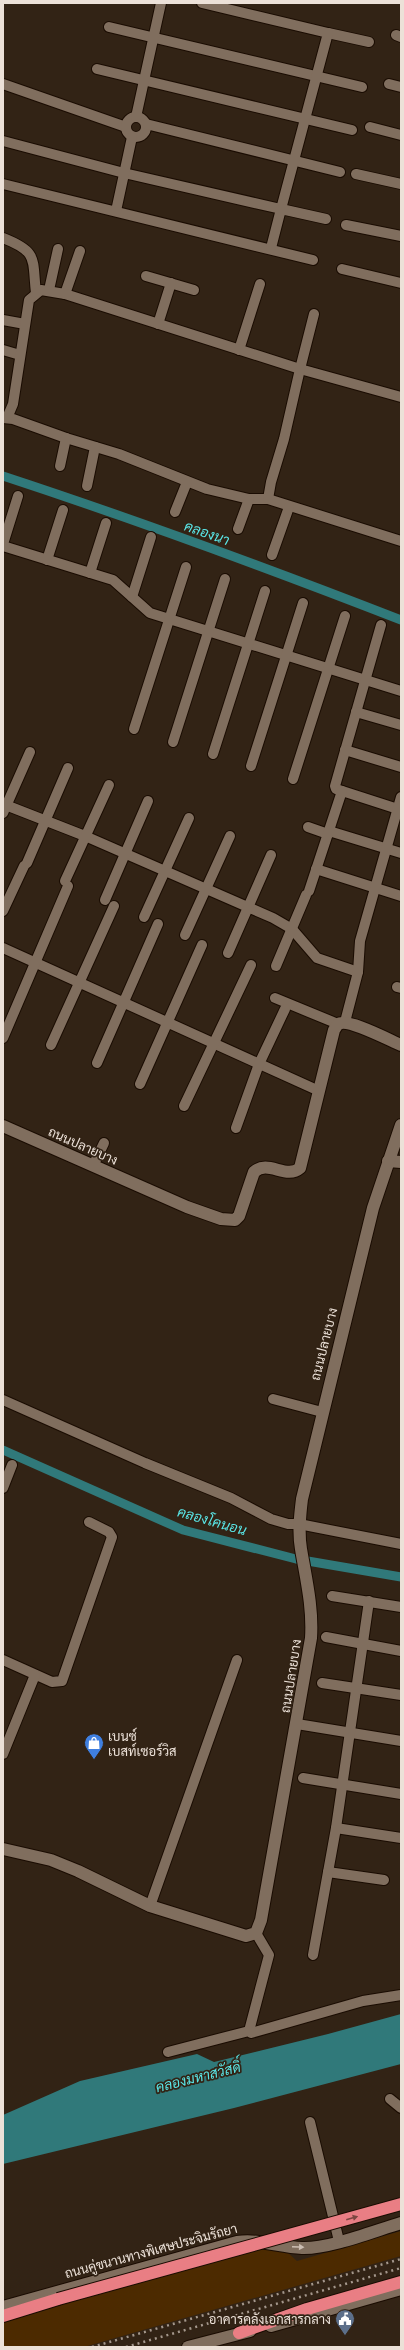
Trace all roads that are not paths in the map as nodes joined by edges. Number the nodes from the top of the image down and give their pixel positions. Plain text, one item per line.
1 (161, 3) edge
2 (202, 3) edge
3 (109, 27) dead end
4 (328, 33) junction
5 (154, 37) junction
6 (368, 42) dead end
7 (97, 70) dead end
8 (316, 76) junction
9 (144, 81) junction
10 (3, 84) edge
11 (389, 84) dead end
12 (362, 87) dead end
13 (401, 87) edge
14 (136, 117) junction
15 (305, 119) junction
16 (146, 124) junction
17 (126, 126) junction
18 (370, 127) dead end
19 (352, 130) dead end
20 (401, 135) edge
21 (132, 137) junction
22 (3, 141) edge
23 (294, 161) junction
24 (340, 172) dead end
25 (124, 173) junction
26 (356, 174) dead end
27 (3, 184) edge
28 (401, 184) edge
29 (281, 209) junction
30 (116, 211) junction
31 (326, 219) dead end
32 (346, 225) dead end
33 (401, 236) edge
34 (3, 238) edge
35 (272, 248) junction
36 (58, 249) dead end
37 (80, 251) dead end
38 (313, 260) dead end
39 (342, 269) dead end
40 (146, 276) dead end
41 (171, 283) junction
42 (401, 283) edge
43 (260, 284) dead end
44 (50, 290) junction
45 (194, 290) dead end
46 (36, 293) junction
47 (65, 294) junction
48 (314, 314) dead end
49 (3, 320) edge
50 (25, 324) junction
51 (158, 324) junction
52 (3, 350) edge
53 (239, 350) junction
54 (20, 355) junction
55 (300, 369) junction
56 (401, 397) edge
57 (5, 418) edge
58 (66, 438) junction
59 (95, 447) junction
60 (60, 466) dead end
61 (186, 482) junction
62 (87, 486) dead end
63 (18, 496) dead end
64 (249, 498) junction
65 (268, 499) junction
66 (289, 507) junction
67 (63, 510) dead end
68 (175, 512) dead end
69 (106, 523) dead end
70 (238, 529) dead end
71 (151, 537) dead end
72 (401, 541) edge
73 (3, 545) edge
74 (272, 555) dead end
75 (47, 560) junction
76 (186, 567) dead end
77 (90, 573) junction
78 (225, 579) dead end
79 (264, 591) dead end
80 (132, 597) junction
81 (303, 603) dead end
82 (345, 616) dead end
83 (169, 620) junction
84 (381, 625) dead end
85 (208, 632) junction
86 (248, 645) junction
87 (286, 656) junction
88 (328, 670) junction
89 (365, 680) junction
90 (401, 691) edge
91 (356, 712) junction
92 (401, 726) edge
93 (134, 730) dead end
94 (173, 742) dead end
95 (345, 750) junction
96 (30, 752) dead end
97 (213, 754) dead end
98 (251, 766) dead end
99 (401, 767) edge
100 (68, 768) dead end
101 (293, 779) dead end
102 (109, 785) dead end
103 (342, 791) junction
104 (401, 798) edge
105 (148, 800) dead end
106 (4, 808) edge
107 (399, 810) edge
108 (189, 818) dead end
109 (45, 821) junction
110 (308, 827) dead end
111 (329, 832) junction
112 (85, 836) junction
113 (230, 836) dead end
114 (385, 849) junction
115 (401, 853) edge
116 (126, 854) junction
117 (271, 855) dead end
118 (316, 869) junction
119 (165, 871) junction
120 (374, 888) junction
121 (205, 889) junction
122 (401, 896) edge
123 (105, 900) dead end
124 (114, 906) dead end
125 (249, 908) junction
126 (3, 911) edge
127 (144, 917) dead end
128 (158, 924) dead end
129 (292, 929) junction
130 (185, 935) dead end
131 (202, 945) dead end
132 (3, 948) edge
133 (228, 953) dead end
134 (35, 962) junction
135 (251, 964) dead end
136 (276, 966) dead end
137 (358, 972) junction
138 (78, 982) junction
139 (275, 998) dead end
140 (123, 1002) junction
141 (285, 1009) dead end
142 (168, 1022) junction
143 (341, 1023) junction
144 (4, 1031) edge
145 (214, 1043) junction
146 (51, 1045) dead end
147 (401, 1045) edge
148 (97, 1063) dead end
149 (259, 1064) junction
150 (140, 1084) dead end
151 (318, 1090) junction
152 (184, 1106) dead end
153 (401, 1125) edge
154 (3, 1126) edge
155 (236, 1128) dead end
156 (104, 1143) dead end
157 (388, 1161) junction
158 (401, 1162) edge
159 (93, 1166) junction
160 (273, 1399) dead end
161 (3, 1400) edge
162 (322, 1412) junction
163 (12, 1465) dead end
164 (4, 1483) edge
165 (89, 1522) dead end
166 (300, 1524) junction
167 (401, 1544) edge
168 (332, 1596) dead end
169 (369, 1601) junction
170 (401, 1607) edge
171 (326, 1637) dead end
172 (363, 1644) junction
173 (401, 1651) edge
174 (237, 1660) dead end
175 (4, 1663) edge
176 (35, 1675) junction
177 (322, 1683) dead end
178 (356, 1688) junction
179 (401, 1695) edge
180 (297, 1724) junction
181 (350, 1732) junction
182 (401, 1741) edge
183 (3, 1754) edge
184 (303, 1778) dead end
185 (342, 1783) junction
186 (401, 1794) edge
187 (336, 1828) junction
188 (401, 1838) edge
189 (3, 1849) edge
190 (328, 1872) junction
191 (384, 1880) dead end
192 (150, 1906) junction
193 (256, 1933) junction
194 (313, 1955) dead end
195 (401, 1995) edge
196 (249, 2031) junction
197 (168, 2052) dead end
198 (390, 2099) dead end
199 (401, 2108) edge
200 (310, 2122) dead end
201 (401, 2204) edge
202 (401, 2223) edge
203 (338, 2241) junction
204 (401, 2282) edge
205 (401, 2289) edge
206 (3, 2307) edge
207 (3, 2316) edge
208 (239, 2334) junction
209 (188, 2347) edge

1 - 5 street
2 - 4 street
3 - 5 street
4 - 6 street
4 - 8 street
5 - 8 street
5 - 9 street
7 - 9 street
8 - 12 street
8 - 15 street
9 - 14 street
9 - 15 street
10 - 17 street
11 - 13 street
14 - 16 street
14 - 17 street
15 - 19 street
15 - 23 street
16 - 21 street
16 - 23 street
17 - 21 street
18 - 20 street
21 - 25 street
22 - 25 street
23 - 24 street
23 - 29 street
25 - 29 street
25 - 30 street
26 - 28 street
27 - 30 street
29 - 31 street
29 - 35 street
30 - 35 street
32 - 33 street
34 - 46 street
35 - 38 street
36 - 44 street
37 - 47 street
39 - 42 street
40 - 41 street
41 - 45 street
41 - 51 street
43 - 53 street
44 - 46 street
44 - 47 street
46 - 50 street
47 - 51 street
48 - 55 street
49 - 50 street
50 - 54 street
51 - 53 street
52 - 54 street
53 - 55 street
54 - 57 street
55 - 56 street
55 - 65 street
57 - 58 street
58 - 59 street
58 - 60 street
59 - 61 street
59 - 62 street
61 - 64 street
61 - 68 street
63 - 73 street
64 - 65 street
64 - 70 street
65 - 66 street
66 - 72 street
66 - 74 street
67 - 75 street
69 - 77 street
71 - 80 street
73 - 75 street
75 - 77 street
76 - 83 street
77 - 80 street
78 - 85 street
79 - 86 street
80 - 83 street
81 - 87 street
82 - 88 street
83 - 85 street
83 - 93 street
84 - 89 street
85 - 86 street
85 - 94 street
86 - 87 street
86 - 97 street
87 - 88 street
87 - 98 street
88 - 89 street
88 - 101 street
89 - 90 street
89 - 91 street
91 - 92 street
91 - 95 street
95 - 99 street
95 - 103 street
96 - 106 street
100 - 109 street
102 - 112 street
103 - 107 street
103 - 111 street
104 - 107 street
105 - 116 street
106 - 109 street
107 - 114 street
108 - 119 street
109 - 112 street
109 - 126 street
110 - 111 street
111 - 114 street
111 - 118 street
112 - 116 street
112 - 134 street
113 - 121 street
114 - 115 street
114 - 120 street
116 - 119 street
116 - 123 street
117 - 125 street
118 - 120 street
118 - 129 street
119 - 121 street
119 - 127 street
120 - 122 street
120 - 137 street
121 - 125 street
121 - 130 street
124 - 138 street
125 - 129 street
125 - 133 street
128 - 140 street
129 - 136 street
129 - 137 street
131 - 142 street
132 - 134 street
134 - 138 street
134 - 144 street
135 - 145 street
137 - 143 street
138 - 140 street
138 - 146 street
139 - 143 street
140 - 142 street
140 - 148 street
141 - 149 street
142 - 145 street
142 - 150 street
143 - 147 street
143 - 151 street, ถนนปลายบาง
145 - 149 street
145 - 152 street
149 - 151 street
149 - 155 street
151 - 159 street, ถนนปลายบาง
153 - 157 street, ถนนปลายบาง
154 - 159 street, ถนนปลายบาง
156 - 159 street
157 - 158 street
157 - 162 street, ถนนปลายบาง
160 - 162 street
161 - 166 street
162 - 166 street, ถนนปลายบาง
163 - 164 street
165 - 176 street
166 - 167 street
166 - 180 street, ถนนปลายบาง
168 - 169 street
169 - 170 street
169 - 172 street
171 - 172 street
172 - 173 street
172 - 178 street
174 - 192 street
175 - 176 street
176 - 183 street
177 - 178 street
178 - 179 street
178 - 181 street
180 - 181 street
180 - 193 street, ถนนปลายบาง
181 - 182 street
181 - 185 street
184 - 185 street
185 - 186 street
185 - 187 street
187 - 188 street
187 - 190 street
189 - 192 street
190 - 191 street
190 - 194 street
192 - 193 street
193 - 196 street
195 - 196 street
196 - 197 street
198 - 199 street
200 - 203 street
207 -> 201 highway, bridge
202 - 203 street, ถนนคู่ขนานทางพิเศษประจิมรัถยา
206 -> 203 street, ถนนคู่ขนานทางพิเศษประจิมรัถยา
204 - 208 highway
205 - 208 street
208 - 209 street

